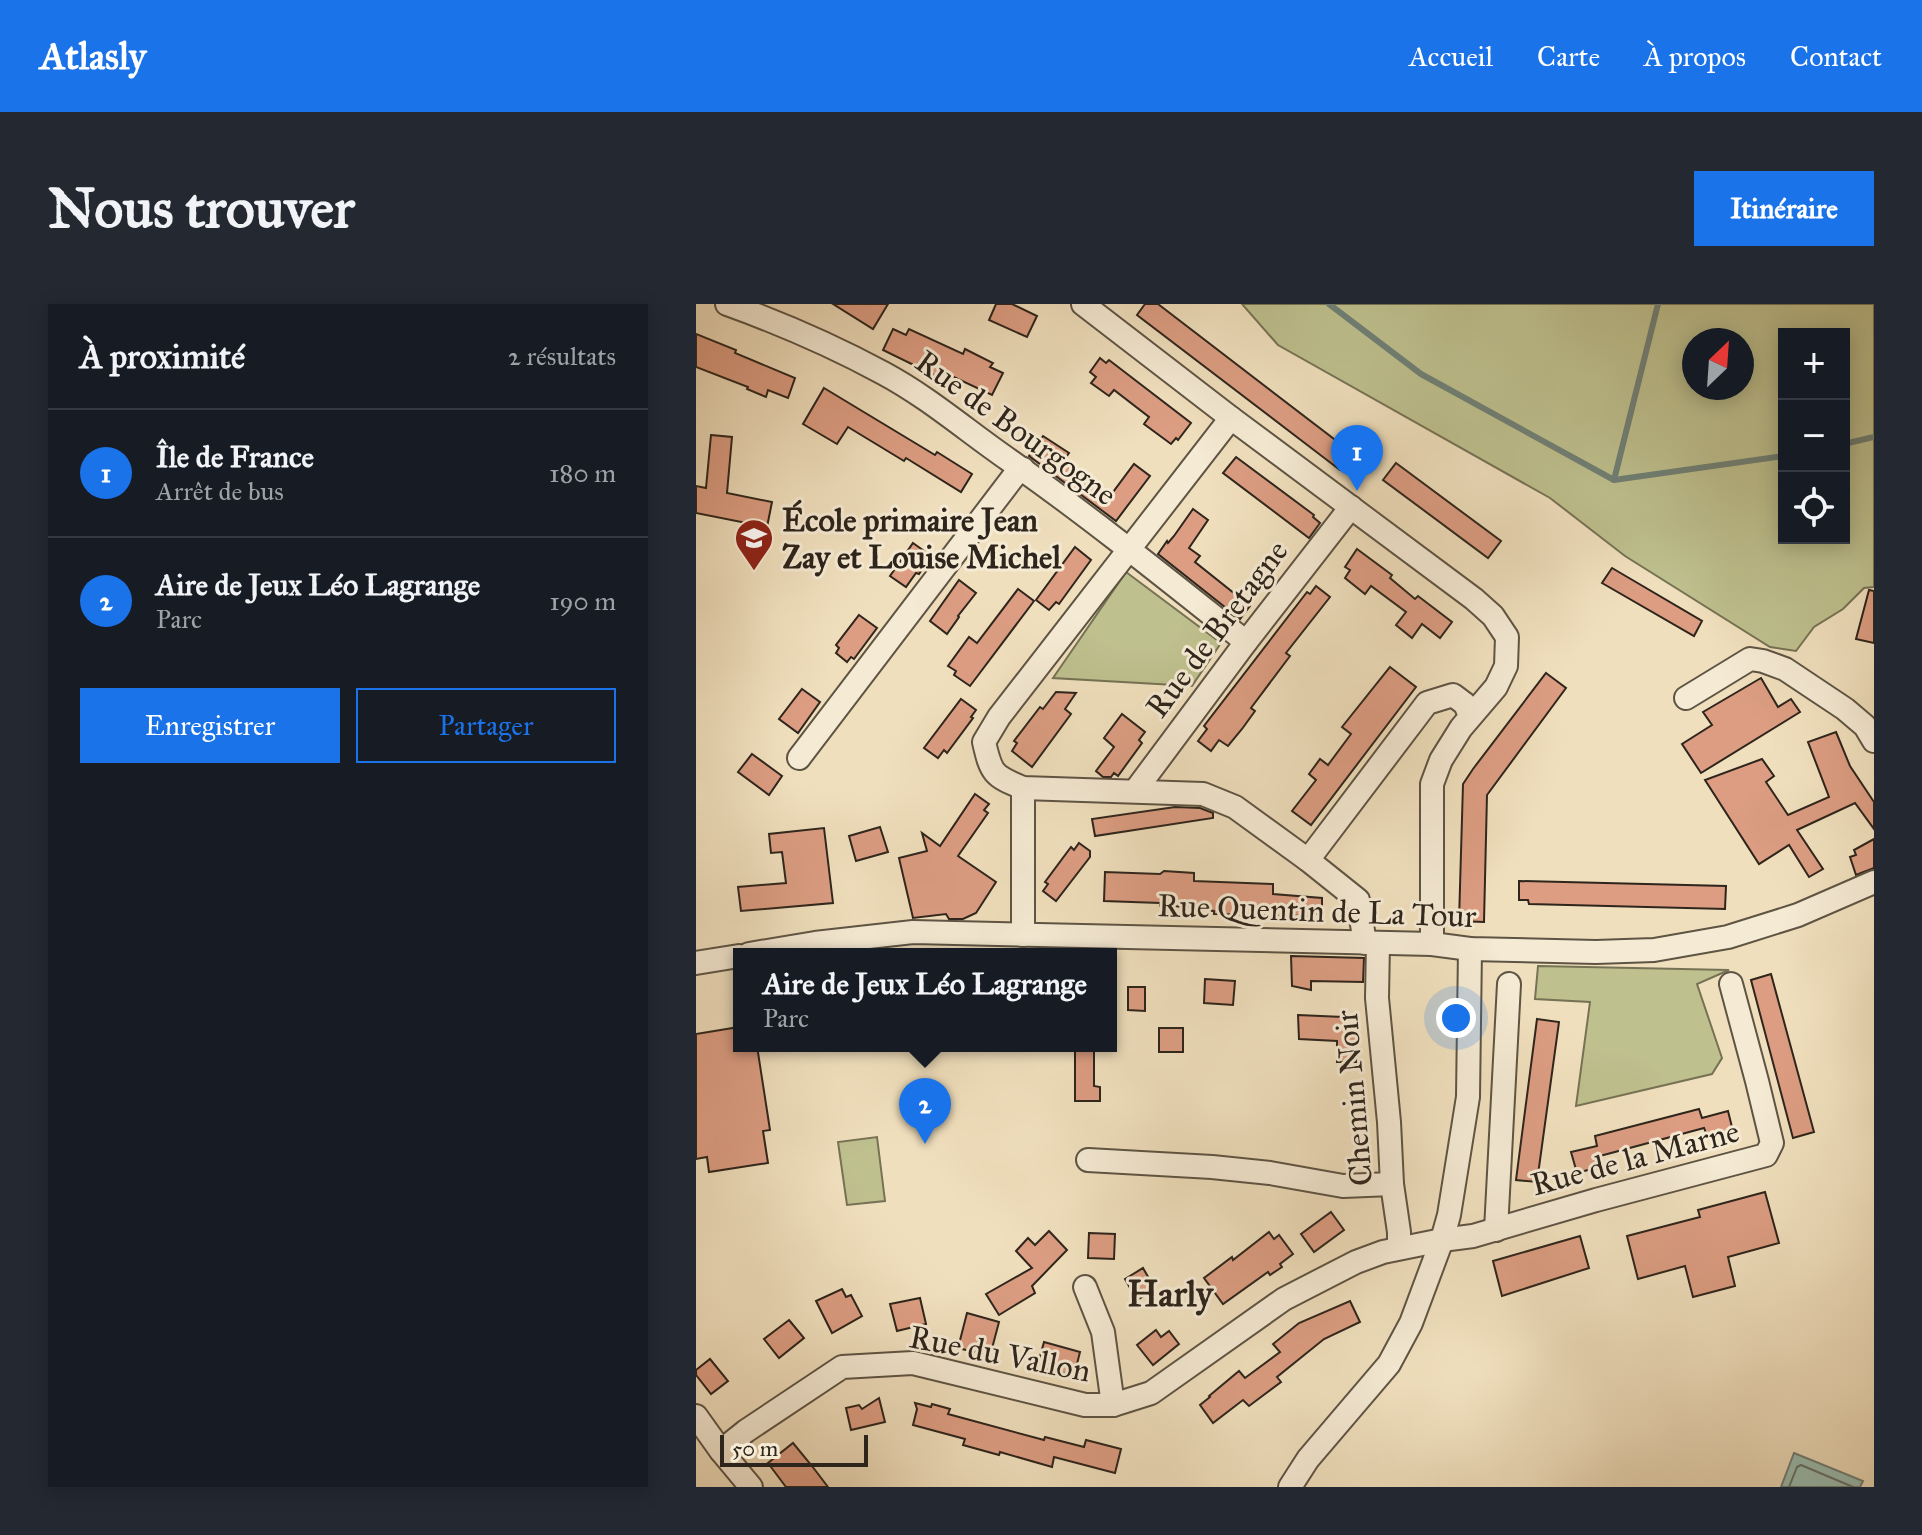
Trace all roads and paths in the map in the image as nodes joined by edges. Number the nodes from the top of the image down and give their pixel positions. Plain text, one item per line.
1 (727, 304) edge
2 (1083, 304) edge
3 (1231, 418) junction
4 (1023, 469) junction
5 (1351, 507) junction
6 (1130, 550) junction
7 (1246, 642) junction
8 (1686, 698) dead end
9 (1470, 716) junction
10 (1874, 741) edge
11 (799, 758) dead end
12 (1023, 788) junction
13 (1135, 791) junction
14 (1308, 860) junction
15 (1874, 882) edge
16 (1023, 935) junction
17 (1371, 943) junction
18 (1432, 944) junction
19 (785, 948) edge
20 (1470, 949) junction
21 (733, 957) edge
22 (696, 963) edge
23 (1509, 984) dead end
24 (1731, 984) dead end
25 (1088, 1160) dead end
26 (1392, 1184) junction
27 (1496, 1230) junction
28 (1442, 1240) junction
29 (1399, 1247) junction
30 (1085, 1287) dead end
31 (1113, 1405) junction
32 (696, 1416) edge
33 (721, 1451) junction
34 (751, 1487) edge
35 (1290, 1487) edge

1 - 4 street, Rue de Bourgogne
2 - 3 street
3 - 5 street
3 - 6 street
4 - 6 street, Rue de Bourgogne
4 - 11 street
5 - 7 street, Rue de Bretagne
5 - 9 street
6 - 7 street, Rue de Bourgogne
6 - 12 street
7 - 13 street, Rue de Bretagne
8 - 10 street
9 - 14 street
9 - 18 street
12 - 13 street, Chemin Noir
12 - 16 street
13 - 14 street, Chemin Noir
14 - 17 street, Chemin Noir
15 - 20 street, Rue Quentin de La Tour
16 - 17 street, Rue Quentin de La Tour
16 - 19 street, Rue Quentin de La Tour
17 - 18 street, Rue Quentin de La Tour
17 - 26 street, Chemin Noir
18 - 20 street, Rue Quentin de La Tour
20 - 28 street
21 - 22 street
23 - 27 street
24 - 27 street, Rue de la Marne
25 - 26 street
26 - 29 street, Chemin Noir
27 - 28 street, Rue de la Marne
28 - 29 street, Rue du Vallon
28 - 35 street
29 - 31 street, Rue du Vallon
30 - 31 street
31 - 33 street, Rue du Vallon
32 - 33 street
33 - 34 street

